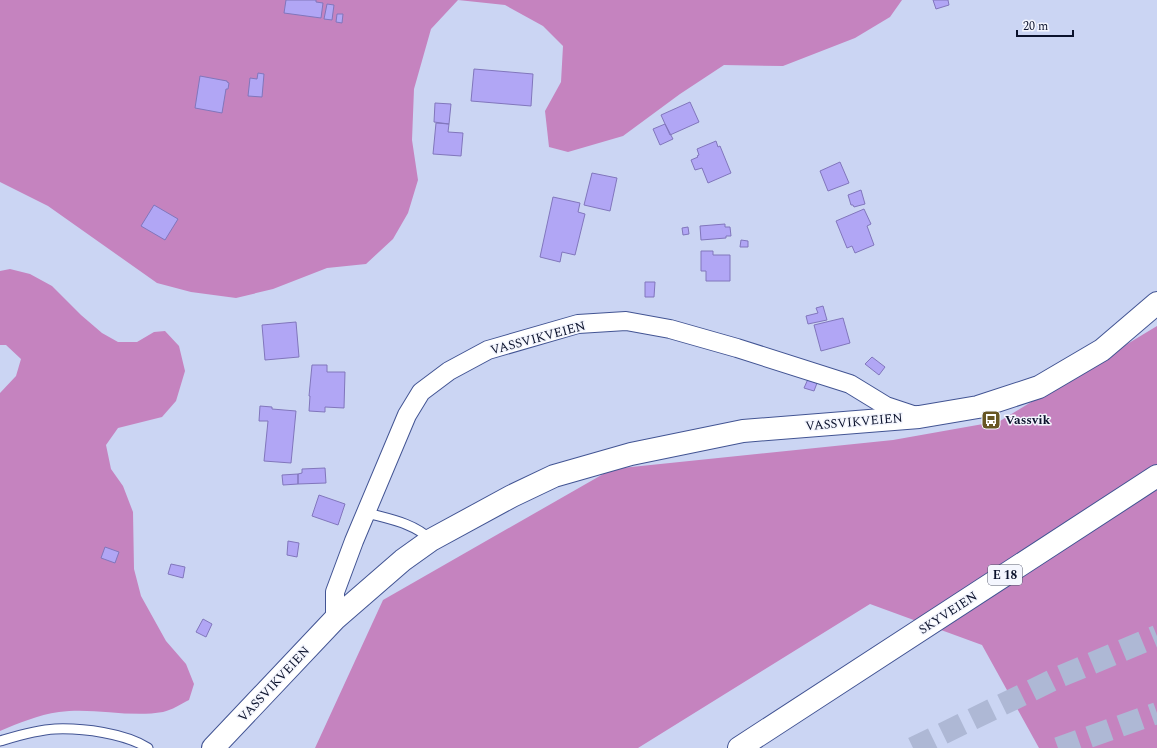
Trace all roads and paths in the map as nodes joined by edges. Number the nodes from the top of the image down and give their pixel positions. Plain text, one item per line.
1 (1157, 303) edge
2 (918, 416) junction
3 (1157, 476) edge
4 (367, 513) junction
5 (431, 540) junction
6 (334, 619) junction
7 (0, 741) edge
8 (148, 748) edge
9 (214, 748) edge
10 (738, 748) edge

1 - 2 main road, VASSVIKVEIEN
2 - 4 street, VASSVIKVEIEN
2 - 5 main road, VASSVIKVEIEN
3 - 10 main road, SKYVEIEN / E 18
4 - 5 lane
4 - 6 street, VASSVIKVEIEN
5 - 6 main road, VASSVIKVEIEN
6 - 9 main road, VASSVIKVEIEN
7 - 8 lane

